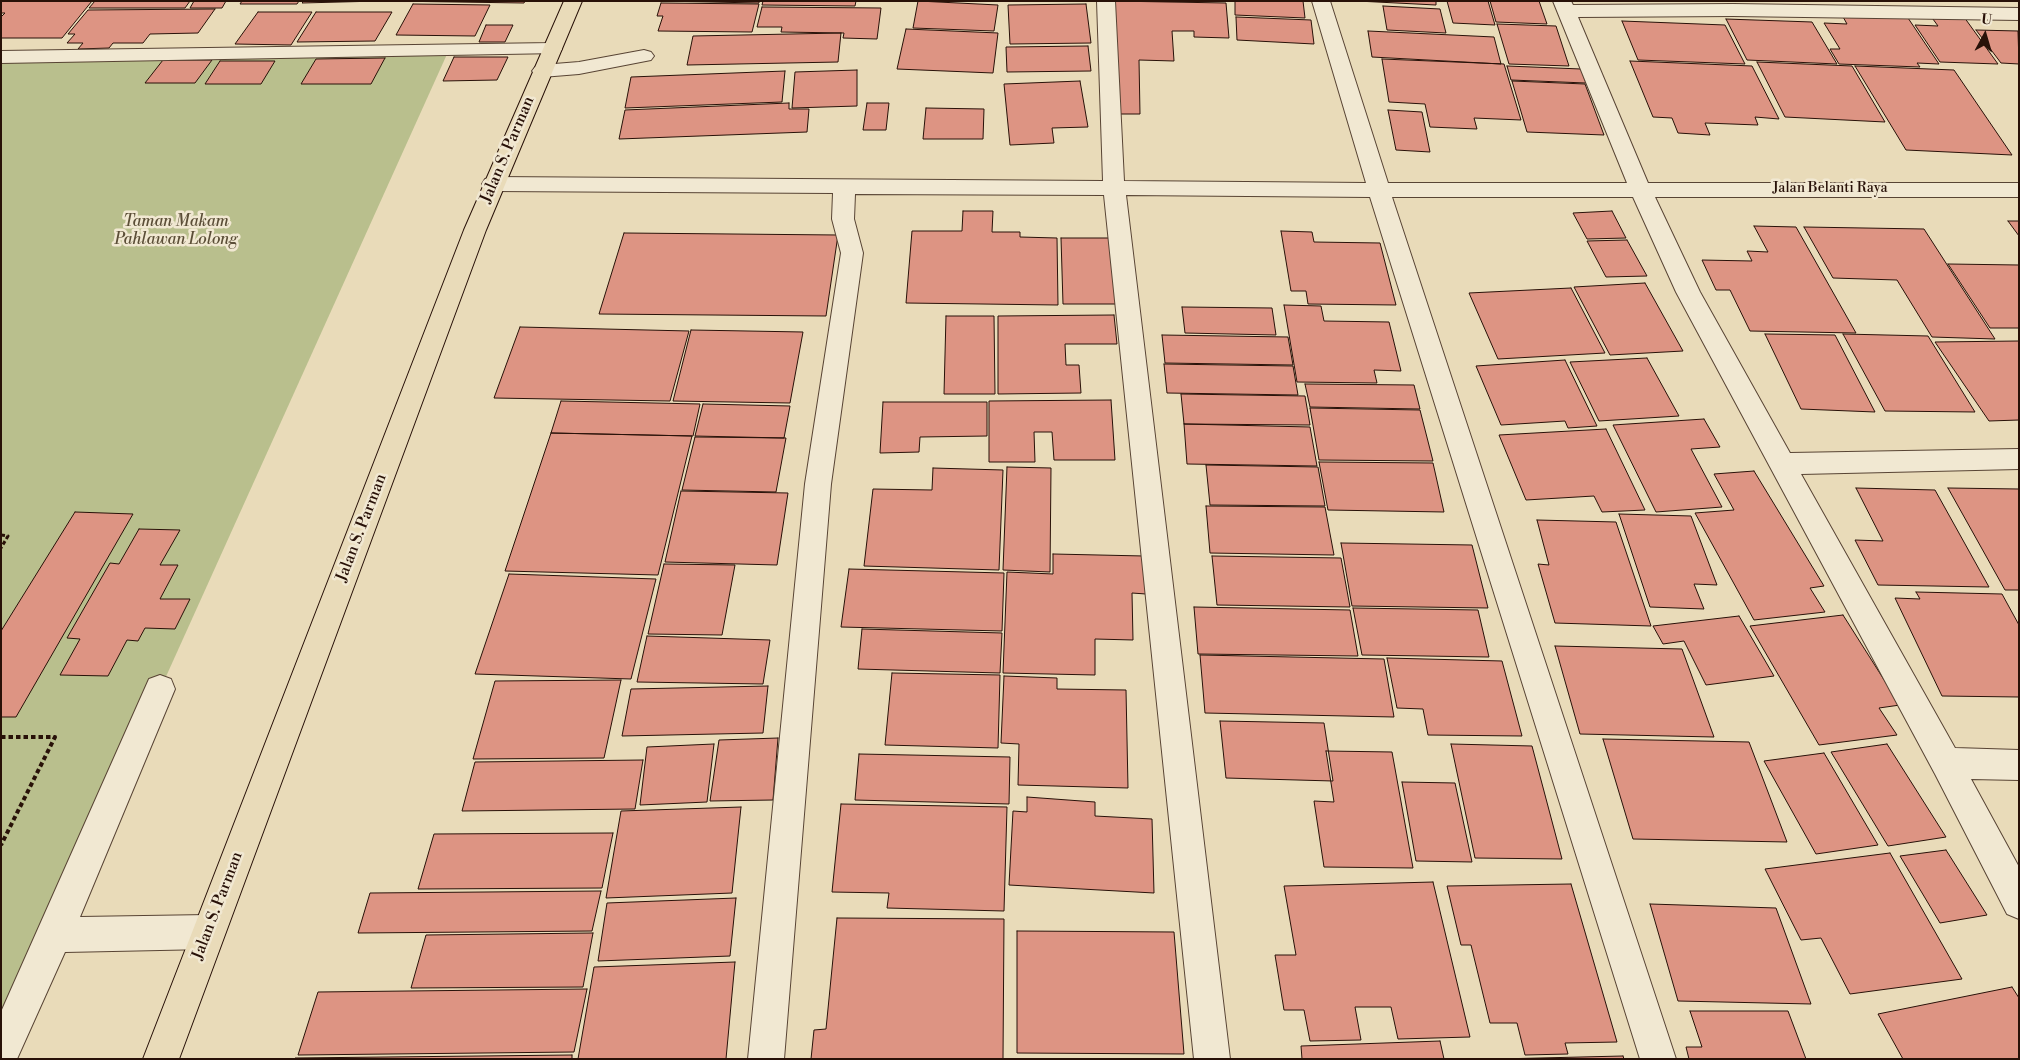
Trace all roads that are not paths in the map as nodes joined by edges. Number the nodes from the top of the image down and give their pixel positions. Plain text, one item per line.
1 (573, 1) edge
2 (1106, 1) edge
3 (1321, 1) edge
4 (1564, 6) edge
5 (2019, 14) edge
6 (644, 56) dead end
7 (1, 58) edge
8 (547, 60) junction
9 (493, 184) junction
10 (844, 188) junction
11 (1640, 189) junction
12 (1114, 190) junction
13 (1379, 190) junction
14 (2019, 190) edge
15 (2019, 459) edge
16 (1781, 464) junction
17 (160, 689) dead end
18 (1946, 763) junction
19 (2019, 765) edge
20 (2019, 902) edge
21 (208, 932) junction
22 (55, 935) junction
23 (1, 1053) edge
24 (161, 1059) edge
25 (766, 1059) edge
26 (1212, 1059) edge
27 (1658, 1059) edge

1 - 8 main road, Jalan S. Parman
2 - 12 street
3 - 13 street
4 - 5 street
4 - 11 street
6 - 8 street
7 - 8 street
8 - 9 main road, Jalan S. Parman
9 - 10 street, Jalan Belanti Raya
9 - 21 main road, Jalan S. Parman
10 - 12 street, Jalan Belanti Raya
10 - 25 street
11 - 13 street, Jalan Belanti Raya
11 - 14 street, Jalan Belanti Raya
11 - 16 street
12 - 13 street, Jalan Belanti Raya
12 - 26 street
13 - 27 street
15 - 16 street
16 - 18 street
17 - 22 street
18 - 19 street
18 - 20 street
21 - 22 street
21 - 24 main road, Jalan S. Parman
22 - 23 street

